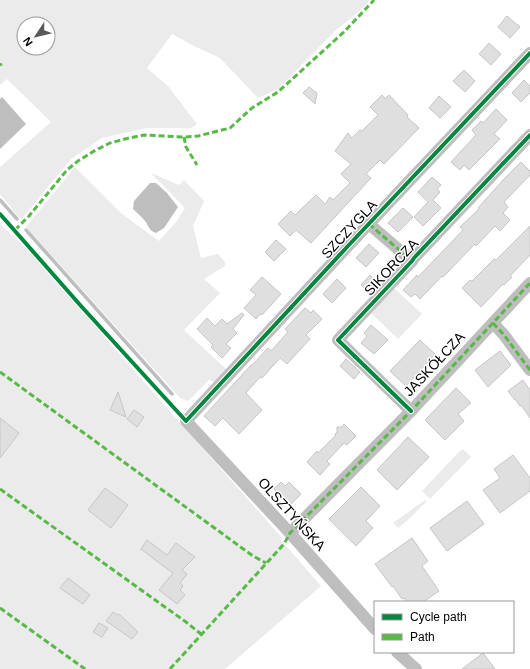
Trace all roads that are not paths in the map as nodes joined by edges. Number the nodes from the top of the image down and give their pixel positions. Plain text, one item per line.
1 (530, 53) edge
2 (530, 135) edge
3 (369, 224) junction
4 (412, 261) junction
5 (530, 283) edge
6 (493, 323) junction
7 (530, 370) edge
8 (411, 411) junction
9 (186, 421) joint
10 (290, 533) junction
11 (374, 628) edge
12 (398, 653) edge
13 (416, 669) edge

1 - 3 street, SZCZYGLA
2 - 4 street, SIKORCZA
3 - 4 street
3 - 9 street, SZCZYGLA
4 - 8 street, SIKORCZA
5 - 6 street, JASKÓŁCZA
6 - 7 street
6 - 8 street, JASKÓŁCZA
8 - 10 street, JASKÓŁCZA
9 - 10 street, OLSZTYŃSKA
10 - 11 street, OLSZTYŃSKA
12 - 13 street

